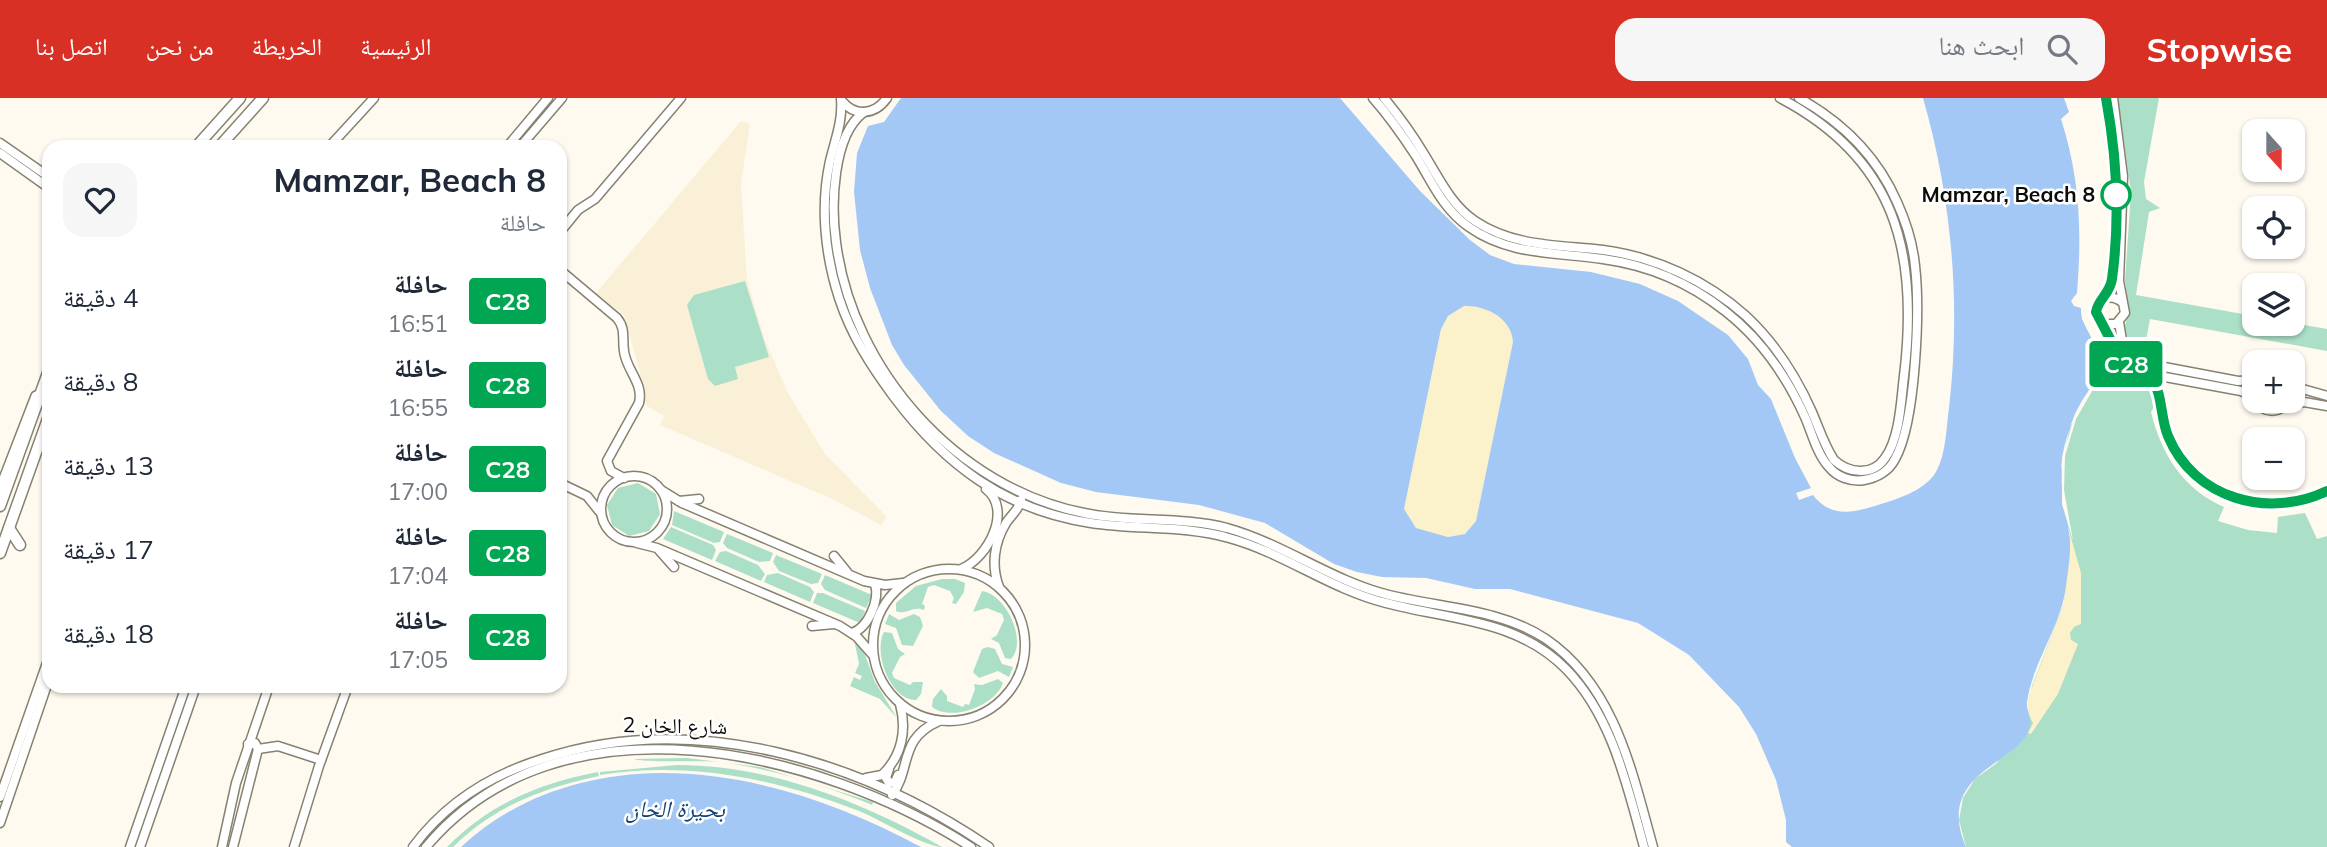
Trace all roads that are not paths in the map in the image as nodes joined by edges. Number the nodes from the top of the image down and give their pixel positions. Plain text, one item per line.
1 (240, 98) edge
2 (263, 98) edge
3 (374, 98) edge
4 (548, 98) edge
5 (562, 98) edge
6 (681, 98) edge
7 (887, 98) edge
8 (1373, 98) edge
9 (1384, 98) edge
10 (1780, 98) edge
11 (1799, 98) edge
12 (2106, 98) edge
13 (2113, 98) edge
14 (840, 99) edge
15 (864, 112) junction
16 (202, 140) edge
17 (225, 140) edge
18 (335, 140) edge
19 (513, 140) edge
20 (526, 140) edge
21 (0, 143) edge
22 (1, 154) edge
23 (17, 156) junction
24 (42, 172) edge
25 (42, 183) edge
26 (567, 224) edge
27 (567, 276) edge
28 (2106, 298) junction
29 (2122, 303) junction
30 (1736, 313) junction
31 (2119, 322) junction
32 (2104, 324) junction
33 (1782, 365) junction
34 (2242, 381) edge
35 (42, 384) edge
36 (42, 388) edge
37 (2305, 390) edge
38 (2242, 393) edge
39 (2327, 396) edge
40 (2305, 402) edge
41 (2327, 406) edge
42 (42, 436) edge
43 (982, 471) junction
44 (624, 478) junction
45 (976, 480) junction
46 (567, 486) edge
47 (0, 489) edge
48 (661, 490) junction
49 (1018, 492) junction
50 (699, 499) dead end
51 (678, 501) junction
52 (1020, 503) junction
53 (0, 506) edge
54 (600, 513) junction
55 (999, 513) junction
56 (1010, 518) junction
57 (9, 528) junction
58 (637, 542) junction
59 (20, 545) dead end
60 (657, 548) junction
61 (0, 553) edge
62 (834, 556) dead end
63 (674, 567) dead end
64 (958, 569) junction
65 (849, 574) junction
66 (906, 582) junction
67 (875, 584) junction
68 (999, 587) junction
69 (1417, 606) junction
70 (836, 624) junction
71 (812, 626) dead end
72 (852, 633) junction
73 (874, 658) junction
74 (42, 677) edge
75 (44, 693) edge
76 (184, 693) edge
77 (193, 693) edge
78 (266, 693) edge
79 (345, 693) edge
80 (900, 704) junction
81 (939, 721) junction
82 (248, 744) junction
83 (1618, 747) junction
84 (258, 749) junction
85 (320, 762) junction
86 (521, 766) junction
87 (890, 766) junction
88 (901, 769) junction
89 (850, 775) junction
90 (495, 789) junction
91 (894, 793) junction
92 (0, 797) edge
93 (884, 800) junction
94 (0, 823) edge
95 (130, 847) edge
96 (140, 847) edge
97 (222, 847) edge
98 (233, 847) edge
99 (294, 847) edge
100 (413, 847) edge
101 (426, 847) edge
102 (971, 847) edge
103 (989, 847) edge
104 (1644, 847) edge
105 (1653, 847) edge

1 - 16 highway
2 - 17 highway
3 - 18 street
4 - 19 street
5 - 20 street
6 - 26 street
7 - 15 street
8 - 30 street
9 - 30 street
10 - 33 street
11 - 33 street
12 - 28 street
13 - 29 street
14 - 15 street
14 - 45 street
15 - 43 street
21 - 23 street
22 - 23 street
22 - 25 street
23 - 24 street
27 - 44 street
28 - 29 street
28 - 32 street
29 - 31 street
30 - 33 street
31 - 32 street
31 - 34 street
32 - 38 street
35 - 47 main road
36 - 53 highway
37 - 39 street
40 - 41 street
42 - 57 highway
43 - 45 street
43 - 49 street
44 - 48 street
44 - 54 street
45 - 52 street
45 - 55 street
46 - 54 street
48 - 51 street
48 - 58 street
49 - 52 street
49 - 69 street
50 - 51 street
51 - 65 street
52 - 56 street
52 - 69 street
54 - 58 street
55 - 56 street
55 - 64 street
56 - 68 street
57 - 59 highway
57 - 61 highway
58 - 60 street
60 - 63 street
60 - 70 street
62 - 65 street
64 - 66 street
64 - 68 street
65 - 67 street
66 - 67 street
66 - 73 street
67 - 72 street
68 - 81 street
69 - 83 street
70 - 71 street
70 - 72 street
72 - 73 street
73 - 80 street
74 - 92 street
75 - 94 street
76 - 95 street
77 - 96 street
78 - 82 street
79 - 85 street
80 - 81 street
80 - 87 street
81 - 88 street
82 - 84 street
82 - 97 street
83 - 104 street
83 - 105 street
84 - 85 street
84 - 98 street
85 - 99 street
86 - 89 street, شارع الخان 2
86 - 90 street
86 - 100 street, شارع الخان 2
87 - 88 street
87 - 89 street
88 - 91 street
89 - 91 street, شارع الخان 2
90 - 93 street, شارع الخان 2
90 - 101 street, شارع الخان 2
91 - 93 street
91 - 103 street, شارع الخان 2
93 - 102 street, شارع الخان 2

